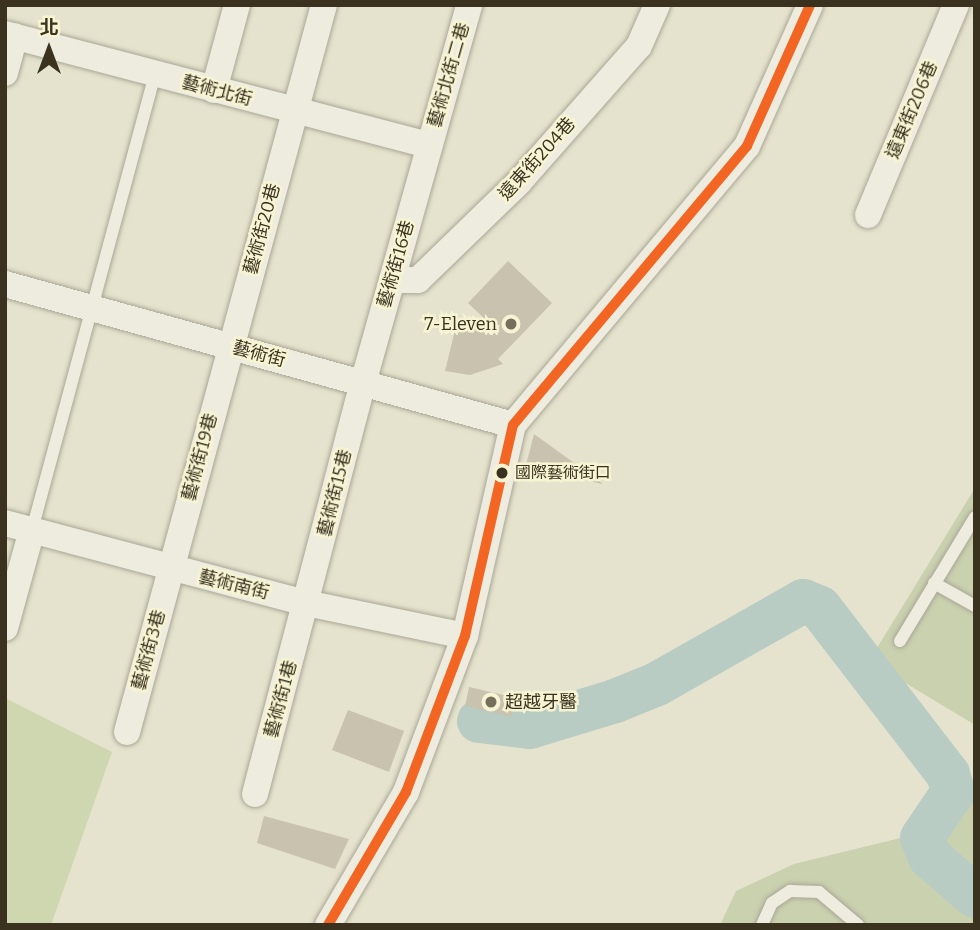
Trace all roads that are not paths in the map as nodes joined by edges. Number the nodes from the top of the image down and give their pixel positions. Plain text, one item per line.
1 (237, 5) edge
2 (324, 5) edge
3 (469, 5) edge
4 (657, 5) edge
5 (810, 5) edge
6 (956, 5) edge
7 (10, 35) edge
8 (5, 73) edge
9 (155, 74) junction
10 (214, 90) junction
11 (293, 112) junction
12 (429, 145) junction
13 (868, 215) dead end
14 (392, 280) junction
15 (5, 284) edge
16 (92, 308) junction
17 (230, 346) junction
18 (363, 383) junction
19 (513, 425) junction
20 (975, 517) edge
21 (5, 523) edge
22 (32, 530) junction
23 (171, 568) junction
24 (934, 583) junction
25 (306, 603) junction
26 (975, 606) edge
27 (5, 628) edge
28 (466, 636) junction
29 (900, 641) dead end
30 (127, 733) dead end
31 (255, 794) dead end
32 (328, 925) edge
33 (762, 925) edge
34 (858, 925) edge

1 - 10 street
2 - 11 street, 藝術街20巷
3 - 12 street, 藝術北街二巷
4 - 14 street, 遠東街204巷
5 - 19 street
6 - 13 street, 遠東街206巷
7 - 8 street
7 - 9 street, 藝術北街
9 - 10 street, 藝術北街
9 - 16 lane
10 - 11 street, 藝術北街
11 - 12 street, 藝術北街
11 - 17 street, 藝術街20巷
12 - 14 street, 藝術街16巷
14 - 18 street, 藝術街16巷
15 - 16 street, 藝術街
16 - 17 street, 藝術街
16 - 22 lane
17 - 18 street, 藝術街
17 - 23 street, 藝術街19巷
18 - 19 street, 藝術街
18 - 25 street, 藝術街15巷
19 - 28 street
20 - 24 lane
21 - 22 street, 藝術南街
22 - 23 street, 藝術南街
22 - 27 street
23 - 25 street, 藝術南街
23 - 30 street, 藝術街3巷
24 - 26 lane
24 - 29 lane
25 - 28 street, 藝術南街
25 - 31 street, 藝術街1巷
28 - 32 street
33 - 34 lane

